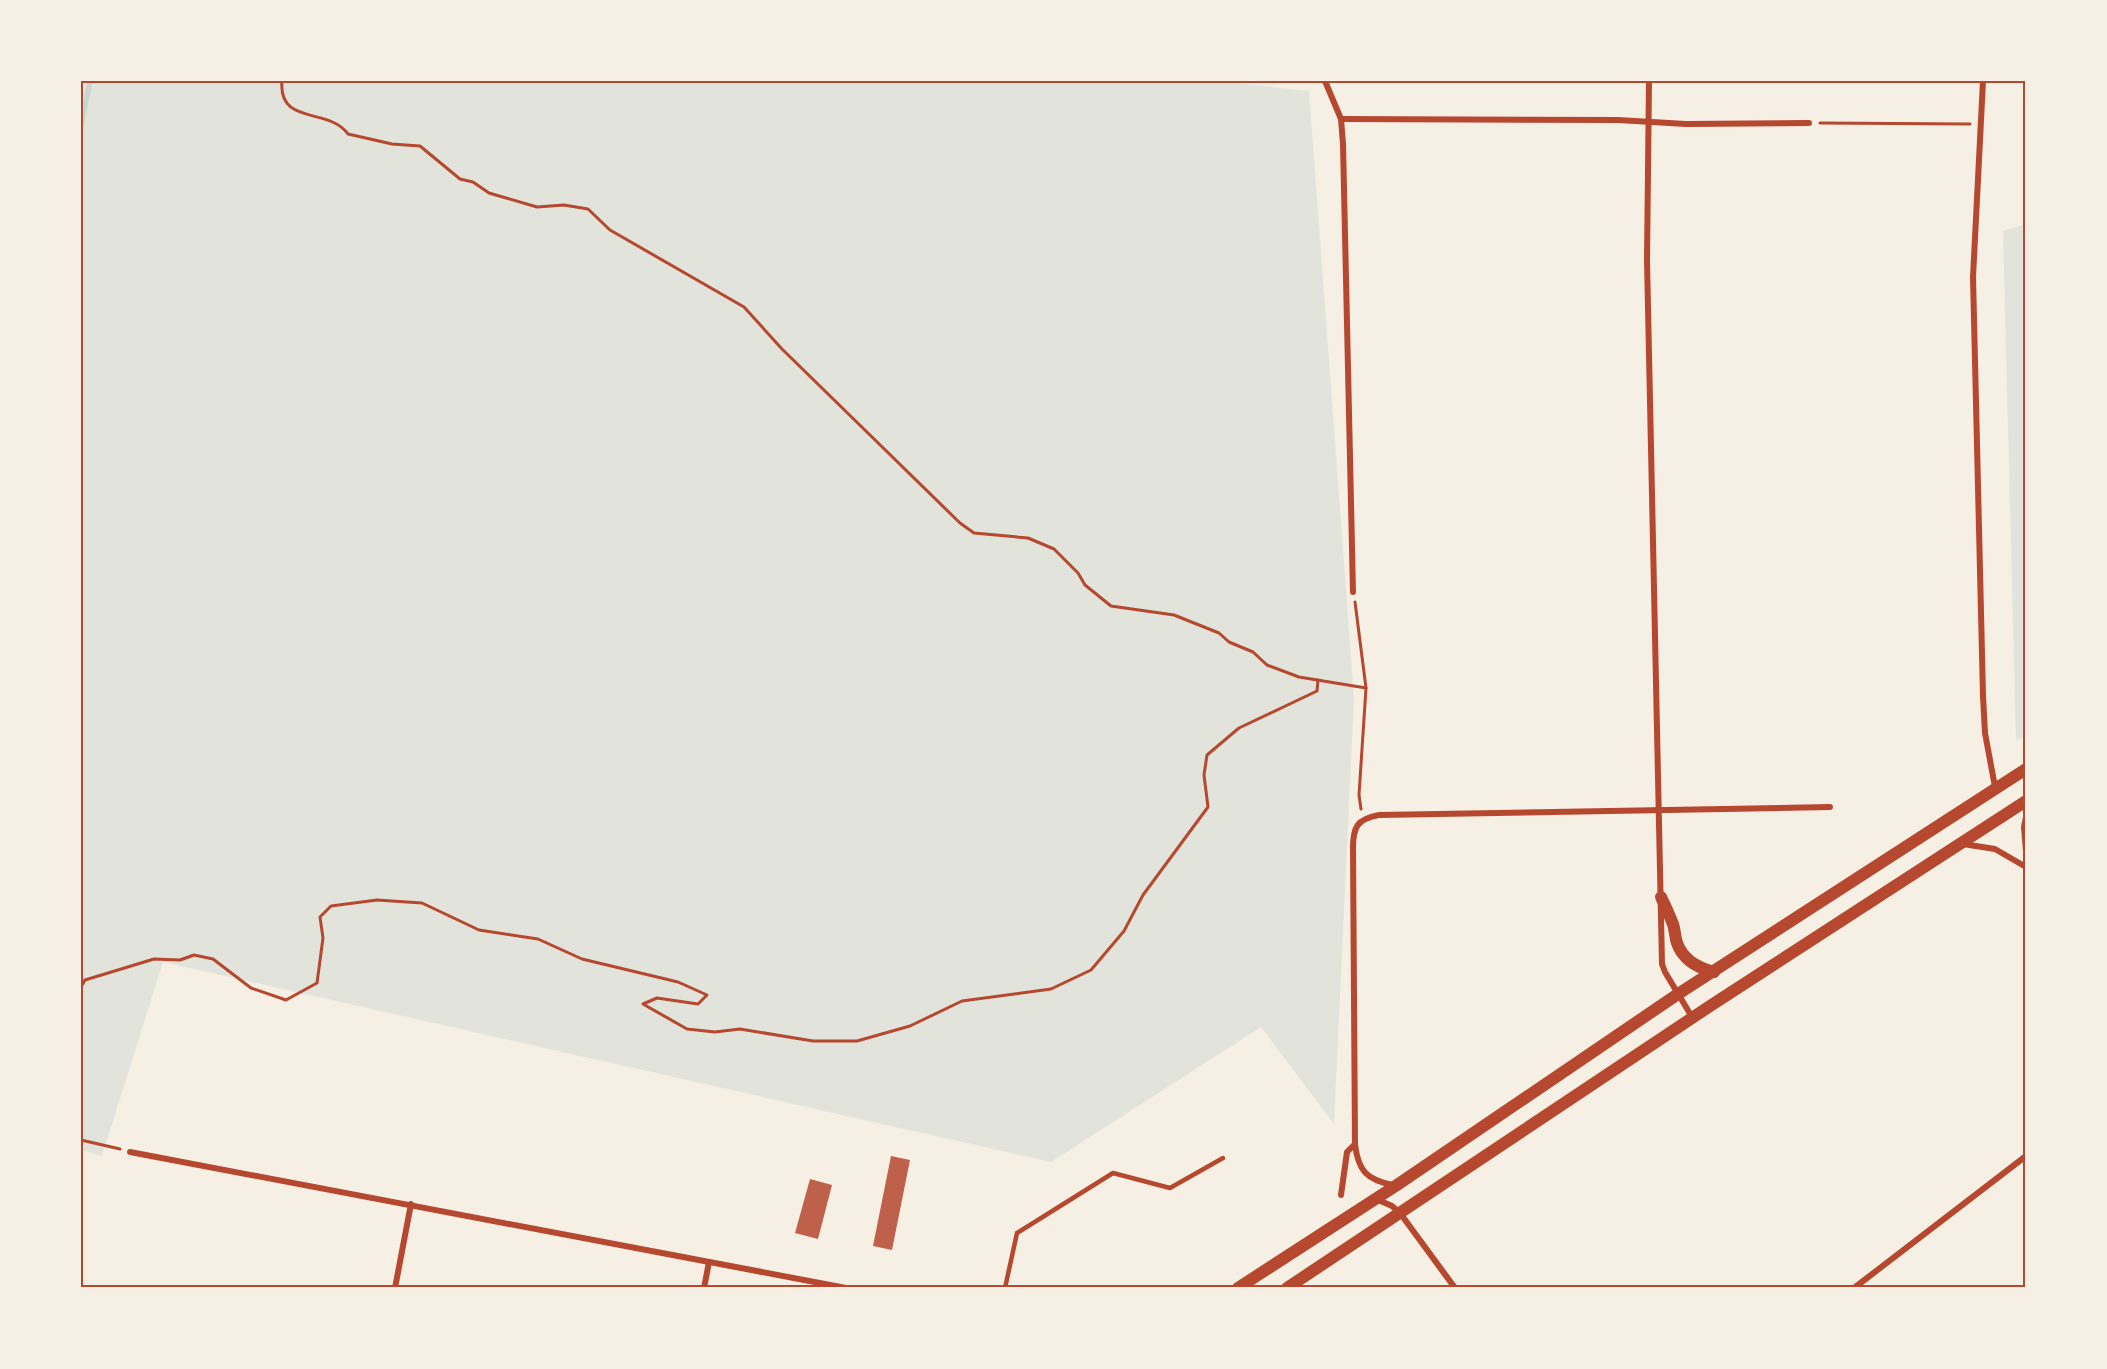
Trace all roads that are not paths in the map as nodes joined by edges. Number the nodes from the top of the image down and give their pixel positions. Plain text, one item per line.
1 (1325, 81) edge
2 (1649, 81) edge
3 (1983, 81) edge
4 (1341, 119) junction
5 (1648, 123) junction
6 (1809, 123) road end
7 (1353, 592) road end
8 (2026, 769) edge
9 (1995, 787) junction
10 (2026, 801) edge
11 (1830, 807) dead end
12 (1659, 810) junction
13 (2026, 817) edge
14 (1960, 843) junction
15 (2026, 851) edge
16 (2026, 867) edge
17 (1661, 897) junction
18 (1714, 972) junction
19 (1678, 994) junction
20 (1692, 1017) junction
21 (1355, 1144) junction
22 (130, 1152) road end
23 (2026, 1156) edge
24 (1223, 1158) dead end
25 (1397, 1185) junction
26 (1341, 1194) dead end
27 (1376, 1199) junction
28 (411, 1204) junction
29 (1400, 1213) junction
30 (709, 1262) junction
31 (394, 1288) edge
32 (704, 1288) edge
33 (846, 1288) edge
34 (1005, 1288) edge
35 (1238, 1288) edge
36 (1287, 1288) edge
37 (1455, 1288) edge
38 (1854, 1288) edge

1 - 4 street
2 - 5 street
3 - 9 street
4 - 5 street
4 - 7 street
5 - 6 street
5 - 12 street
8 - 9 main road
9 - 18 main road
10 - 14 main road
11 - 12 street
12 - 17 street
12 - 21 street
13 - 15 street
14 - 16 street
14 - 20 main road
17 - 18 main road
17 - 19 street
18 - 19 main road
19 - 20 street
19 - 25 main road
20 - 29 main road
21 - 25 street
21 - 26 street
22 - 28 street
23 - 38 street
24 - 34 lane
25 - 27 main road
27 - 29 street
27 - 35 main road
28 - 30 street
28 - 31 street
29 - 36 main road
29 - 37 street
30 - 32 street
30 - 33 street

